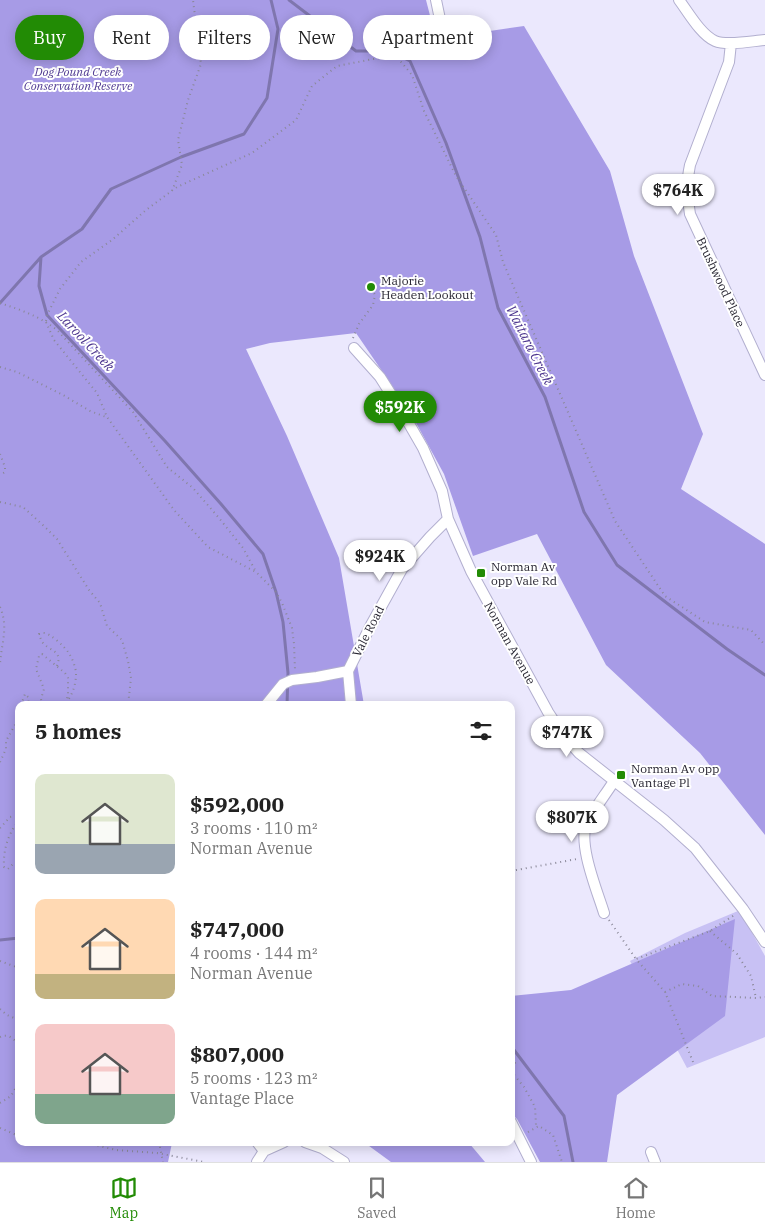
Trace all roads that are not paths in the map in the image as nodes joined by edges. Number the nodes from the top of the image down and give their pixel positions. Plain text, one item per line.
1 (436, 0) edge
2 (679, 0) edge
3 (439, 15) edge
4 (765, 40) edge
5 (731, 43) junction
6 (354, 348) road end
7 (765, 375) edge
8 (448, 519) junction
9 (348, 671) junction
10 (269, 701) edge
11 (351, 701) edge
12 (614, 781) junction
13 (604, 913) road end
14 (765, 942) edge
15 (515, 1130) edge
16 (260, 1146) edge
17 (275, 1146) edge
18 (316, 1146) edge
19 (264, 1151) junction
20 (651, 1152) dead end
21 (257, 1162) edge
22 (344, 1162) edge
23 (531, 1162) edge
24 (655, 1162) edge

1 - 3 street
2 - 5 street
4 - 5 street
5 - 7 street, Brushwood Place
6 - 8 street, Norman Avenue
8 - 9 street, Vale Road
8 - 12 street, Norman Avenue
9 - 10 street
9 - 11 street, Vale Road
12 - 13 street
12 - 14 street, Norman Avenue
15 - 23 street
16 - 19 street
17 - 19 street
18 - 22 street
19 - 21 street
20 - 24 street

